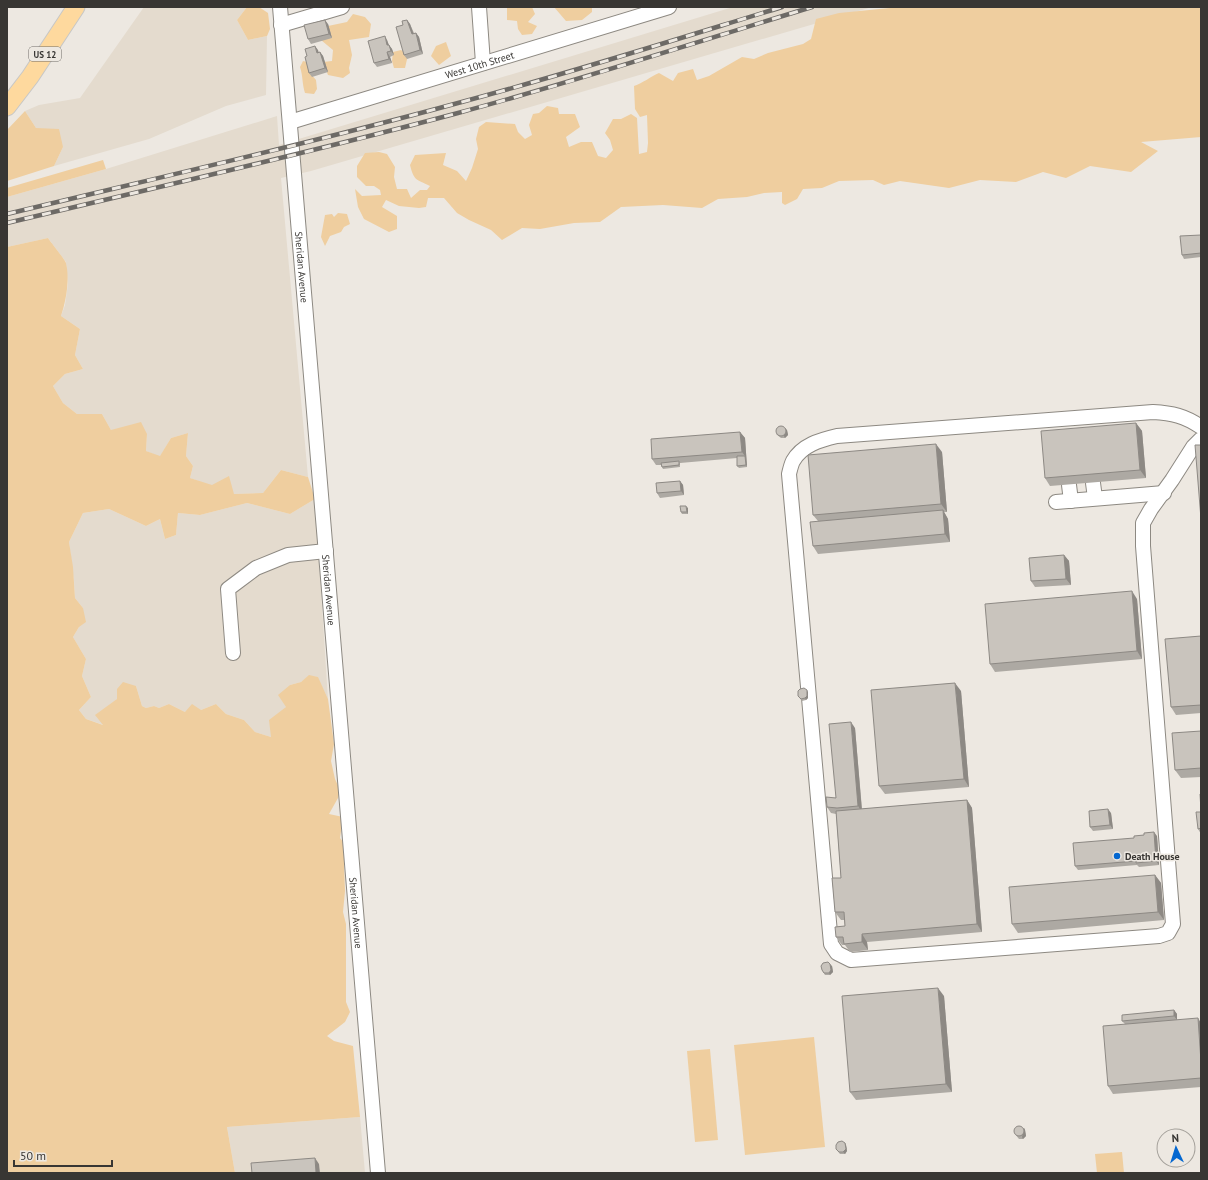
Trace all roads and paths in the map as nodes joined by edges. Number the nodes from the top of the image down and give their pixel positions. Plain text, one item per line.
1 (76, 7) edge
2 (280, 7) edge
3 (342, 7) edge
4 (479, 7) edge
5 (669, 7) edge
6 (281, 25) junction
7 (483, 63) junction
8 (10, 104) edge
9 (290, 122) junction
10 (1201, 427) edge
11 (1201, 440) edge
12 (1093, 483) edge
13 (1069, 484) edge
14 (1164, 493) junction
15 (1094, 498) junction
16 (1071, 501) junction
17 (1056, 502) dead end
18 (326, 551) junction
19 (233, 653) dead end
20 (378, 1173) edge

1 - 8 main road, US 12
2 - 6 street, Sheridan Avenue
3 - 6 street
4 - 7 street
5 - 7 street, West 10th Street
6 - 9 street, Sheridan Avenue
7 - 9 street, West 10th Street
9 - 18 street, Sheridan Avenue
10 - 14 street
11 - 14 street
12 - 15 street
13 - 16 street
14 - 15 street
15 - 16 street
16 - 17 street
18 - 19 street
18 - 20 street, Sheridan Avenue

